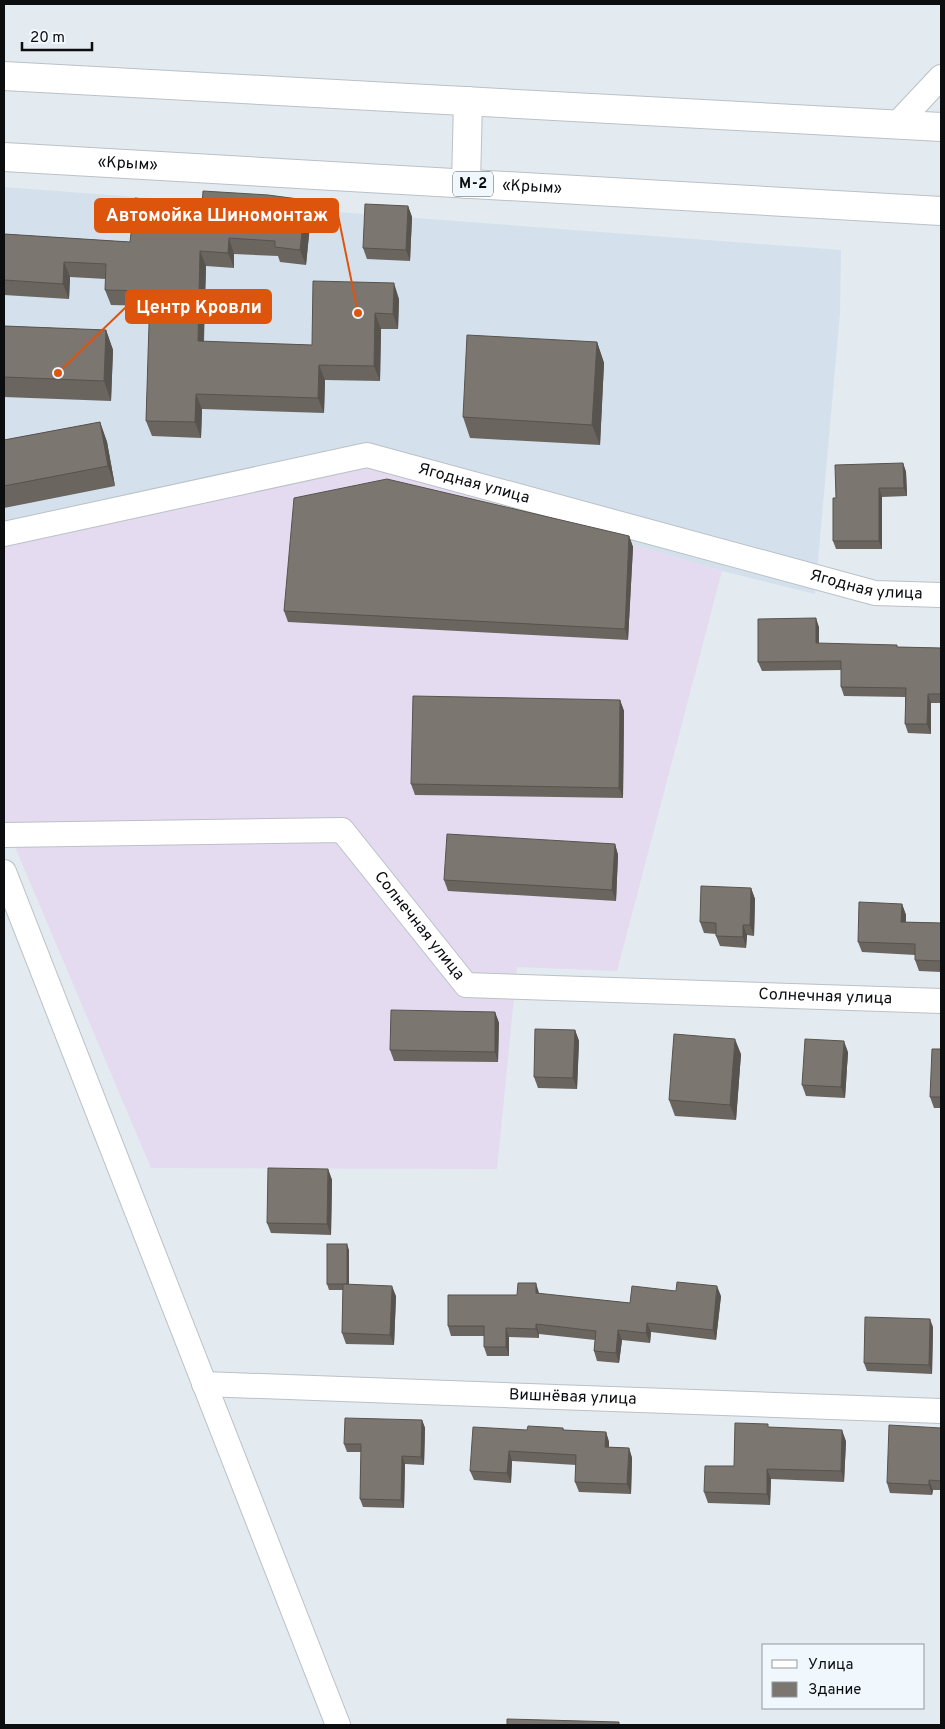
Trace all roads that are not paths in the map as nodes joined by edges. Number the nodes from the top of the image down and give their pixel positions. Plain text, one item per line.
1 (4, 76) edge
2 (941, 77) edge
3 (468, 101) junction
4 (897, 124) junction
5 (941, 127) edge
6 (4, 157) edge
7 (466, 184) junction
8 (941, 211) edge
9 (4, 534) edge
10 (941, 595) edge
11 (4, 835) edge
12 (4, 872) edge
13 (941, 1001) edge
14 (204, 1384) junction
15 (941, 1411) edge
16 (338, 1725) edge

1 - 3 main road
2 - 4 street
3 - 4 main road
3 - 7 main road
4 - 5 main road
6 - 7 main road, «Крым» / М-2
7 - 8 main road, «Крым» / М-2
9 - 10 street, Ягодная улица
11 - 13 street, Солнечная улица
12 - 14 street
14 - 15 street, Вишнёвая улица
14 - 16 street

